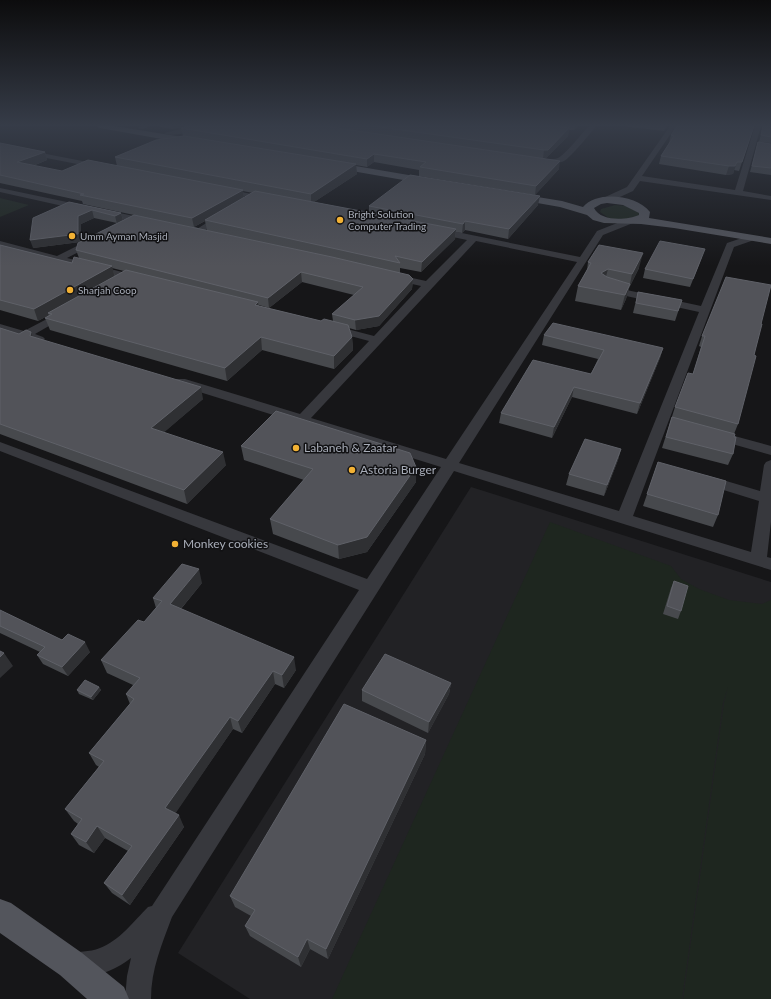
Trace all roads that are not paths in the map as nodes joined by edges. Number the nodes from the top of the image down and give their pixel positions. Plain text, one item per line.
1 (388, 173) edge
2 (399, 173) edge
3 (642, 173) edge
4 (745, 173) edge
5 (638, 178) junction
6 (442, 181) joint
7 (213, 188) edge
8 (630, 189) junction
9 (0, 190) edge
10 (738, 193) junction
11 (256, 196) junction
12 (771, 198) edge
13 (276, 200) edge
14 (603, 201) junction
15 (244, 204) edge
16 (642, 208) junction
17 (231, 211) edge
18 (593, 214) junction
19 (135, 219) junction
20 (633, 221) junction
21 (157, 224) edge
22 (123, 225) edge
23 (186, 230) edge
24 (428, 230) edge
25 (196, 232) junction
26 (717, 232) junction
27 (600, 233) junction
28 (771, 234) edge
29 (104, 235) edge
30 (211, 235) edge
31 (474, 238) junction
32 (751, 238) junction
33 (771, 241) edge
34 (0, 244) edge
35 (730, 244) junction
36 (58, 259) junction
37 (582, 260) junction
38 (382, 274) edge
39 (127, 277) junction
40 (149, 282) edge
41 (114, 284) edge
42 (428, 285) junction
43 (604, 288) edge
44 (73, 308) edge
45 (704, 310) junction
46 (320, 325) edge
47 (0, 328) edge
48 (25, 335) junction
49 (377, 340) junction
50 (48, 342) edge
51 (165, 378) edge
52 (303, 420) junction
53 (662, 421) junction
54 (676, 425) edge
55 (706, 433) edge
56 (0, 446) edge
57 (771, 450) edge
58 (646, 462) junction
59 (771, 465) edge
60 (451, 466) junction
61 (661, 467) edge
62 (691, 476) edge
63 (769, 498) edge
64 (624, 518) junction
65 (764, 562) edge
66 (371, 588) junction
67 (163, 909) junction
68 (0, 914) edge
69 (72, 964) junction
70 (112, 999) edge
71 (138, 999) edge

1 - 6 main road
2 - 6 main road
3 - 5 street
4 - 10 street
5 - 8 street
5 - 10 street
7 - 11 street
8 - 14 street
8 - 16 street
9 - 19 street
10 - 12 street
11 - 13 street
11 - 15 street
14 - 16 main road
14 - 18 main road
14 - 18 main road
16 - 20 main road
16 - 28 main road
17 - 25 street
18 - 20 main road
18 - 27 street
19 - 21 street
19 - 22 street
20 - 26 main road
20 - 27 street
23 - 25 street
24 - 31 street
25 - 30 street
26 - 32 main road
26 - 35 street
27 - 37 street
29 - 36 street
31 - 37 street
31 - 42 street
32 - 33 main road
32 - 35 street
34 - 36 street
35 - 45 street
36 - 39 street
37 - 60 street
38 - 42 street
39 - 40 street
39 - 41 street
42 - 49 street
43 - 45 street
44 - 48 street
45 - 53 street
46 - 49 street
47 - 48 street
48 - 50 street
49 - 52 street
51 - 52 street
52 - 60 street
53 - 54 street
53 - 58 street
55 - 57 street
56 - 66 street
58 - 61 street
58 - 64 street
59 - 63 street
60 - 64 street
60 - 66 street
62 - 63 street
63 - 65 street
64 - 65 street
66 - 67 street
67 - 69 street
67 - 71 street
68 - 69 main road
69 - 70 main road

